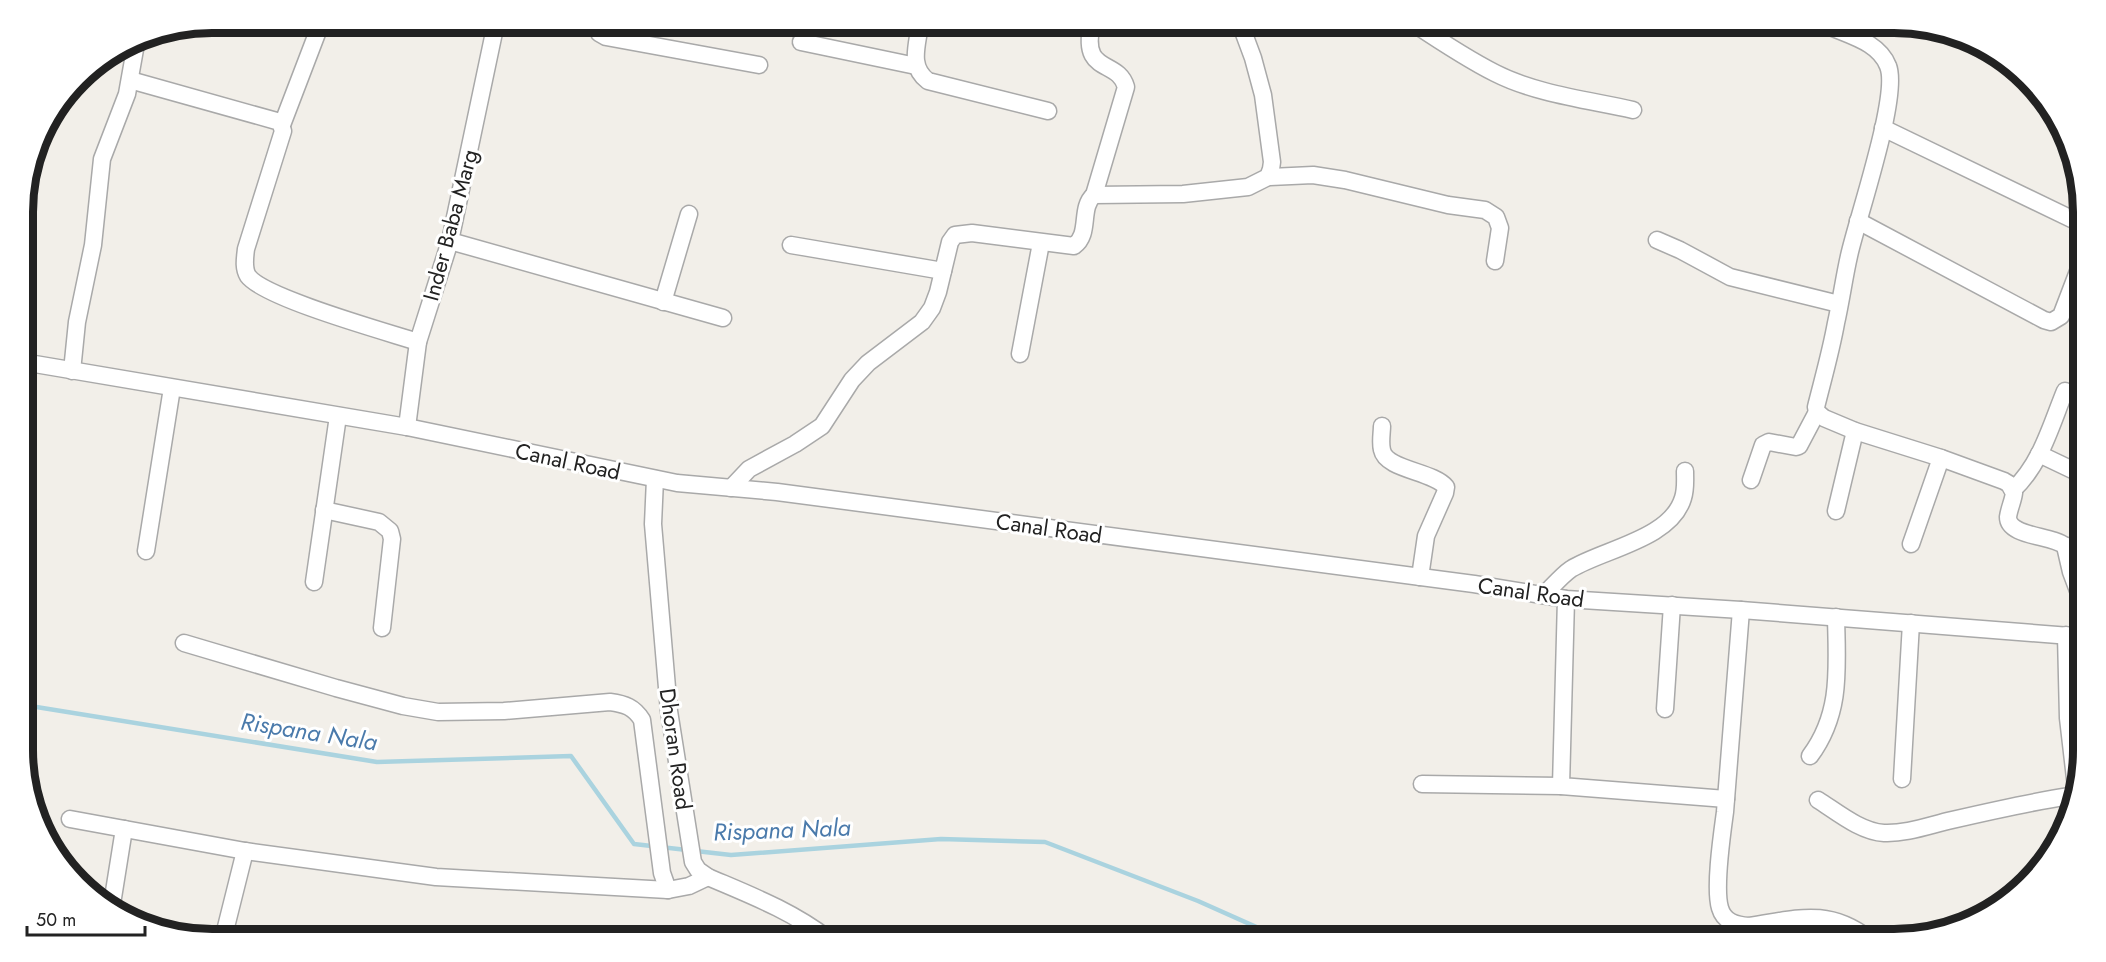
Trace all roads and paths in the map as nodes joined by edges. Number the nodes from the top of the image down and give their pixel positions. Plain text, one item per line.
1 (317, 33) edge
2 (494, 33) edge
3 (599, 33) edge
4 (919, 33) edge
5 (1090, 33) edge
6 (1244, 33) edge
7 (1431, 33) edge
8 (1846, 33) edge
9 (801, 42) dead end
10 (135, 50) edge
11 (759, 65) dead end
12 (916, 66) junction
13 (130, 80) junction
14 (1633, 110) dead end
15 (1048, 111) dead end
16 (282, 125) junction
17 (1883, 128) junction
18 (1268, 177) junction
19 (1094, 195) junction
20 (689, 214) dead end
21 (2073, 220) edge
22 (1858, 221) junction
23 (1657, 240) dead end
24 (450, 241) junction
25 (1041, 243) junction
26 (791, 245) dead end
27 (1495, 261) dead end
28 (943, 271) junction
29 (2073, 285) edge
30 (663, 303) junction
31 (1839, 304) junction
32 (723, 318) dead end
33 (418, 342) junction
34 (1020, 354) dead end
35 (33, 364) edge
36 (72, 371) junction
37 (172, 388) junction
38 (2065, 391) dead end
39 (1817, 412) junction
40 (338, 416) junction
41 (1382, 426) dead end
42 (407, 427) junction
43 (1855, 431) junction
44 (2039, 454) junction
45 (1941, 458) junction
46 (2073, 470) edge
47 (1685, 471) dead end
48 (655, 479) junction
49 (1751, 480) dead end
50 (731, 488) junction
51 (2013, 490) junction
52 (324, 510) junction
53 (1836, 511) dead end
54 (1911, 544) dead end
55 (2065, 546) junction
56 (2073, 547) edge
57 (146, 551) dead end
58 (1420, 577) junction
59 (2073, 577) edge
60 (314, 582) dead end
61 (1544, 595) junction
62 (1566, 599) junction
63 (1672, 606) junction
64 (1741, 610) junction
65 (1836, 617) junction
66 (1911, 623) junction
67 (382, 628) dead end
68 (2066, 635) junction
69 (2073, 635) edge
70 (184, 643) dead end
71 (1665, 709) dead end
72 (1810, 756) dead end
73 (2072, 757) edge
74 (1902, 778) dead end
75 (1422, 784) dead end
76 (1561, 786) junction
77 (2067, 797) edge
78 (1726, 799) junction
79 (1818, 800) dead end
80 (70, 819) dead end
81 (124, 829) junction
82 (245, 850) junction
83 (708, 877) junction
84 (668, 890) junction
85 (113, 898) edge
86 (225, 929) edge
87 (815, 929) edge
88 (1855, 929) edge

1 - 16 street
2 - 24 street, Inder Baba Marg
3 - 11 street
4 - 12 street
5 - 19 street
6 - 18 street
7 - 14 street
8 - 17 street
9 - 12 street
10 - 13 street
12 - 15 street
13 - 16 street
13 - 36 street
16 - 33 street
17 - 21 street
17 - 22 street
18 - 19 street
18 - 27 street
19 - 25 street
20 - 30 street
22 - 29 street
22 - 31 street
23 - 31 street
24 - 30 street
24 - 33 street, Inder Baba Marg
25 - 28 street
25 - 34 street
26 - 28 street
28 - 50 street
30 - 32 street
31 - 39 street
33 - 42 street, Inder Baba Marg
35 - 36 street, Canal Road
36 - 37 street, Canal Road
37 - 40 street, Canal Road
37 - 57 street
38 - 44 street
39 - 43 street
39 - 49 street
40 - 42 street, Canal Road
40 - 52 street
41 - 58 street
42 - 48 street, Canal Road
43 - 45 street
43 - 53 street
44 - 46 street
44 - 51 street
45 - 51 street
45 - 54 street
47 - 61 street
48 - 50 street, Canal Road
48 - 83 street, Dhoran Road
50 - 58 street, Canal Road
51 - 55 street
52 - 60 street
52 - 67 street
55 - 56 street
55 - 59 street
58 - 61 street, Canal Road
61 - 62 street, Canal Road
62 - 63 street, Canal Road
62 - 76 street
63 - 64 street, Canal Road
63 - 71 street
64 - 65 street, Canal Road
64 - 78 street
65 - 66 street, Canal Road
65 - 72 street
66 - 68 street, Canal Road
66 - 74 street
68 - 69 street, Canal Road
68 - 73 street
70 - 84 street
75 - 76 street
76 - 78 street
77 - 79 street
78 - 88 street
80 - 81 street
81 - 82 street
81 - 85 street
82 - 84 street
82 - 86 street
83 - 84 street
83 - 87 street, Dhoran Road

